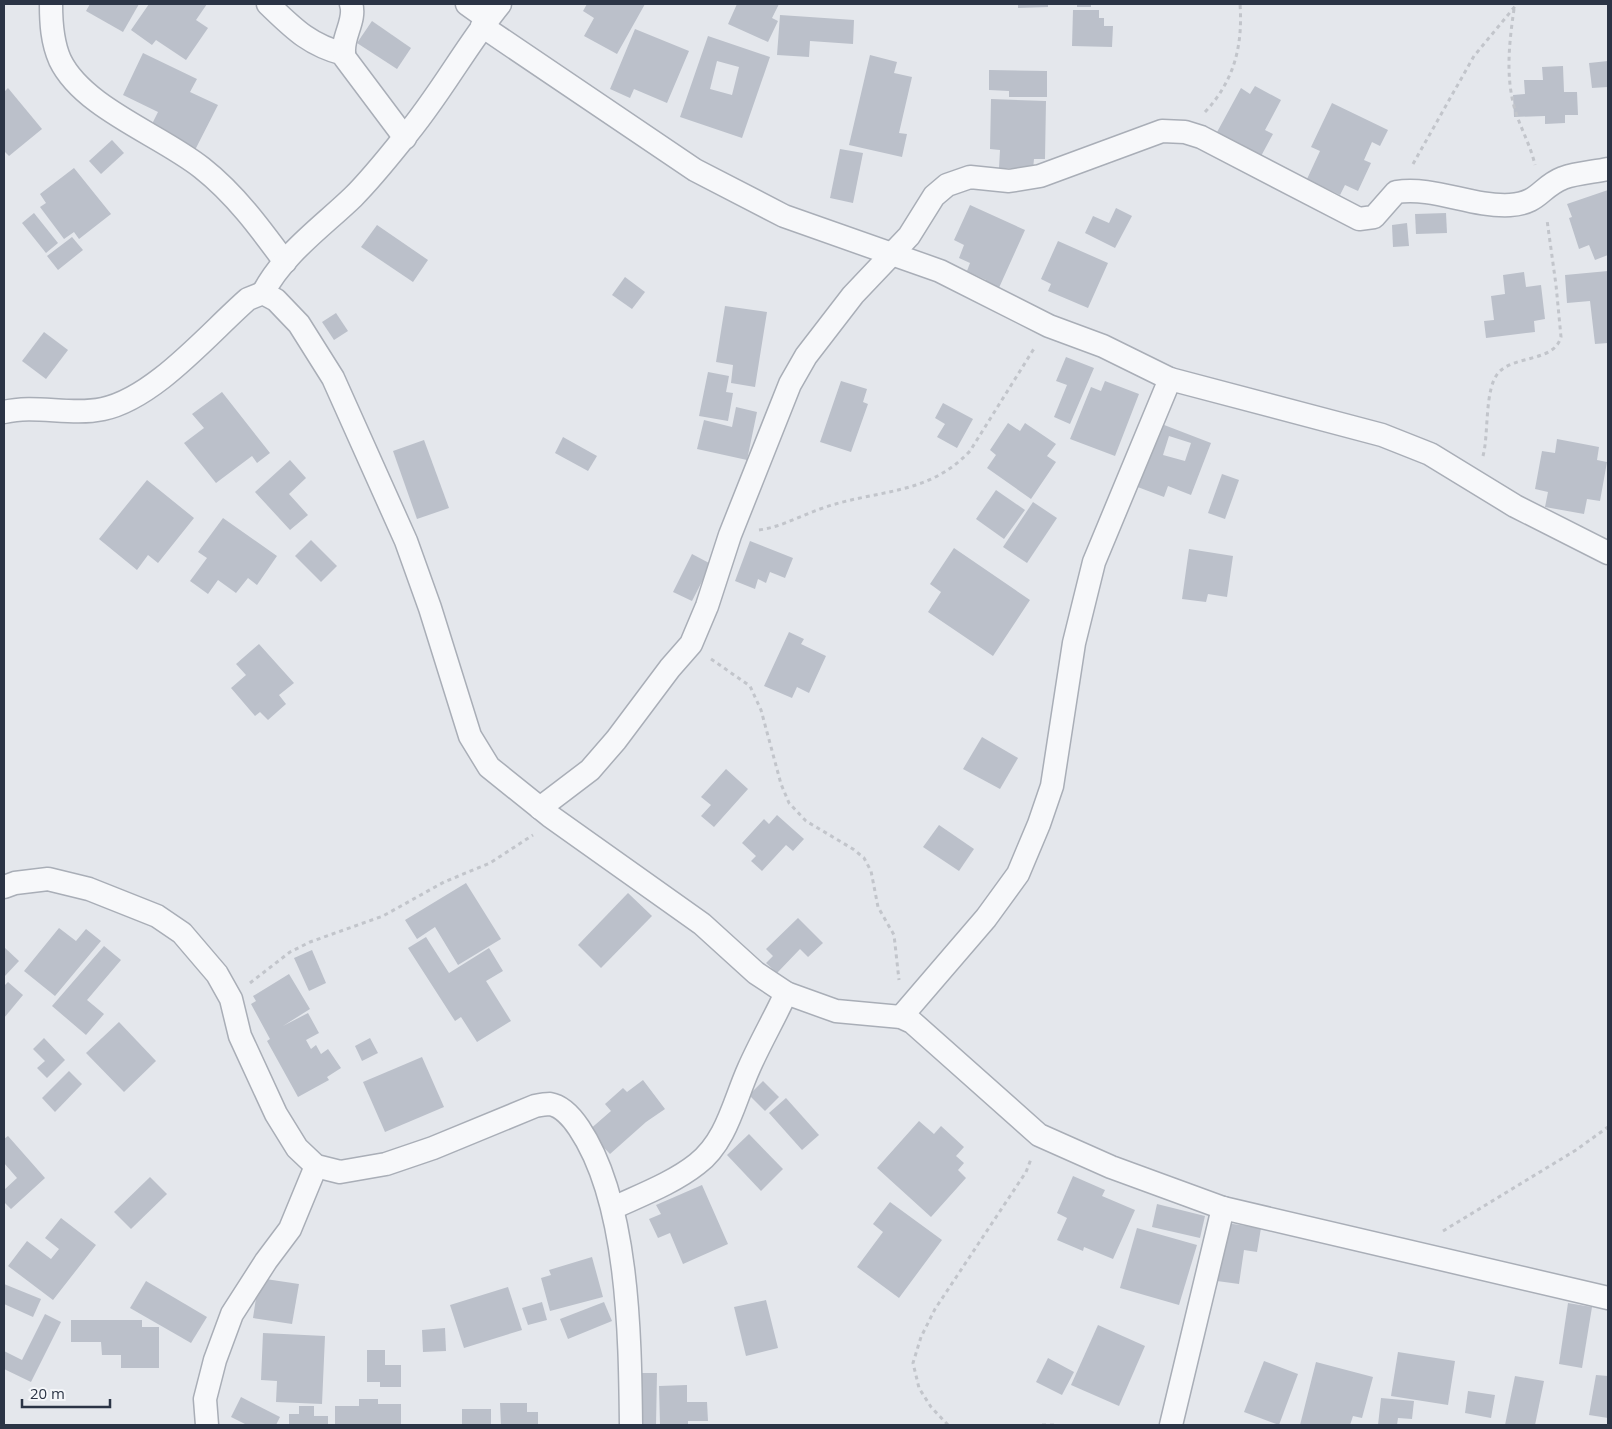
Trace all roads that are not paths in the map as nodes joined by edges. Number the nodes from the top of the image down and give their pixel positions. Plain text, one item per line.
1 (51, 4) edge
2 (268, 4) edge
3 (351, 4) edge
4 (467, 4) edge
5 (490, 16) edge
6 (344, 54) junction
7 (405, 138) junction
8 (1608, 169) edge
9 (892, 256) junction
10 (285, 262) junction
11 (263, 293) junction
12 (1170, 379) junction
13 (4, 412) edge
14 (1608, 553) edge
15 (545, 812) junction
16 (4, 887) edge
17 (786, 994) junction
18 (906, 1011) junction
19 (316, 1166) junction
20 (613, 1208) junction
21 (1223, 1208) junction
22 (1608, 1298) edge
23 (207, 1425) edge
24 (631, 1425) edge
25 (1171, 1425) edge

1 - 10 street
2 - 6 street
3 - 6 street
4 - 5 street
5 - 7 street
5 - 9 street
6 - 7 street
7 - 10 street
8 - 9 street
9 - 12 street
9 - 15 street
10 - 11 street
11 - 13 street
11 - 15 street
12 - 14 street
12 - 18 street
15 - 17 street
16 - 19 street
17 - 18 street
17 - 20 street
18 - 21 street
19 - 20 street
19 - 23 street
20 - 24 street
21 - 22 street
21 - 25 street

